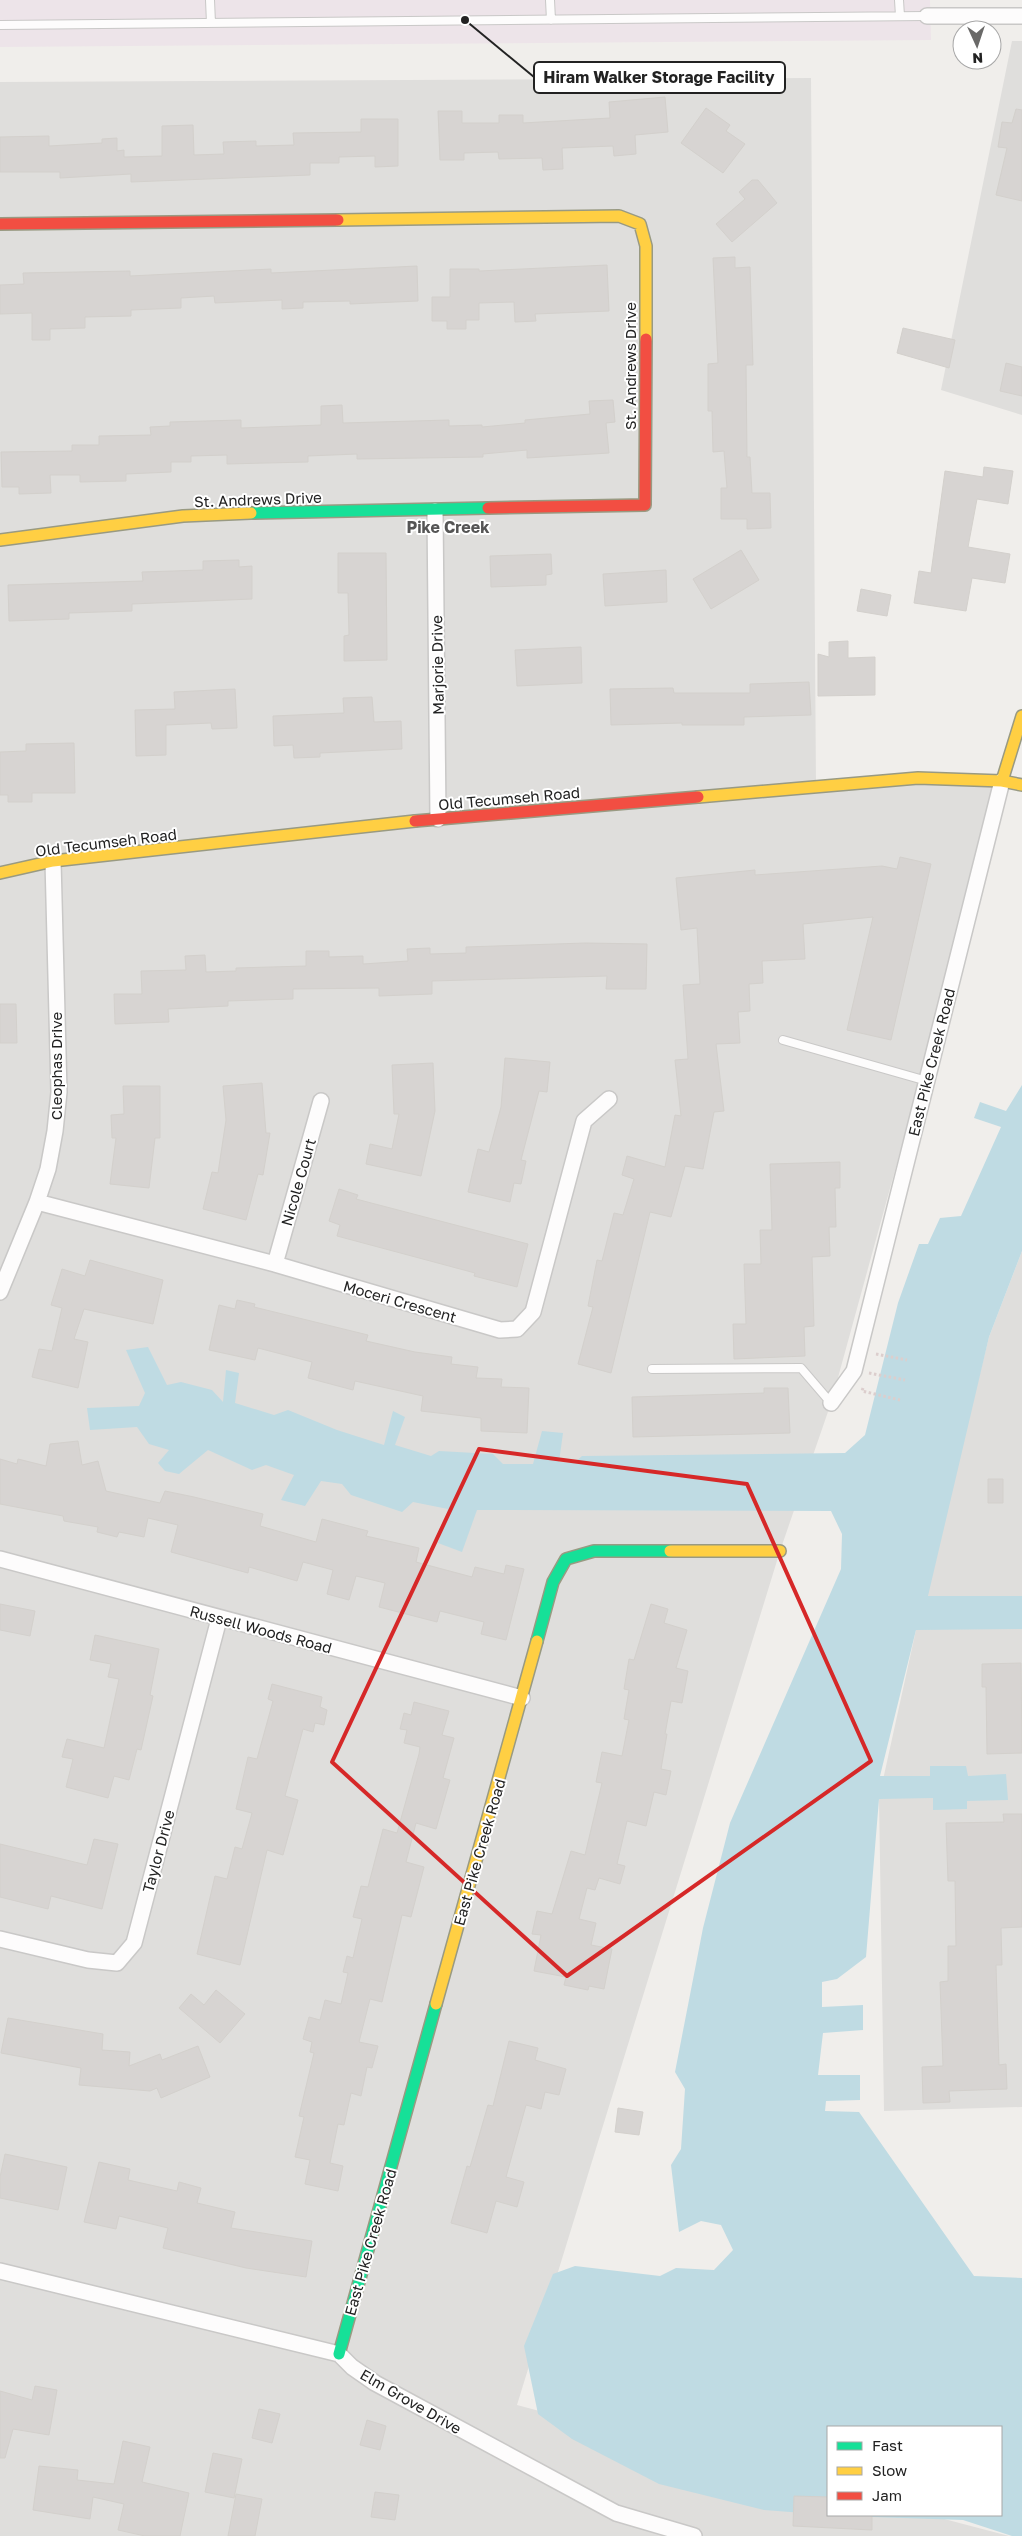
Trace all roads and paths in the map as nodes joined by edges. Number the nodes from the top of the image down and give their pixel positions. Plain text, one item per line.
1 (210, 0) edge
2 (550, 0) edge
3 (899, 0) edge
4 (900, 16) junction
5 (927, 16) joint
6 (1022, 16) edge
7 (551, 20) junction
8 (210, 23) junction
9 (0, 26) edge
10 (0, 224) edge
11 (435, 511) junction
12 (0, 540) edge
13 (1022, 716) edge
14 (1002, 781) junction
15 (1022, 785) edge
16 (438, 819) junction
17 (53, 861) junction
18 (0, 873) edge
19 (783, 1040) dead end
20 (927, 1081) junction
21 (609, 1099) dead end
22 (321, 1101) dead end
23 (37, 1202) junction
24 (275, 1264) junction
25 (0, 1292) edge
26 (871, 1353) dead end
27 (907, 1360) dead end
28 (868, 1366) dead end
29 (652, 1369) dead end
30 (906, 1380) dead end
31 (864, 1382) dead end
32 (900, 1400) dead end
33 (831, 1402) joint
34 (780, 1551) dead end
35 (0, 1559) edge
36 (219, 1618) junction
37 (522, 1698) junction
38 (0, 1939) edge
39 (0, 2271) edge
40 (339, 2354) junction
41 (694, 2536) edge

1 - 8 lane
2 - 7 lane
3 - 4 lane
4 - 5 lane
4 - 7 lane
5 - 6 street
7 - 8 lane
8 - 9 lane
10 - 11 street, St. Andrews Drive
11 - 12 street, St. Andrews Drive
11 - 16 street, Marjorie Drive
13 - 14 street, East Pike Creek Road
14 - 15 street, Old Tecumseh Road
14 - 16 street, Old Tecumseh Road
14 - 20 street, East Pike Creek Road
16 - 17 street, Old Tecumseh Road
17 - 18 street, Old Tecumseh Road
17 - 23 street, Cleophas Drive
19 - 20 lane
20 - 33 street, East Pike Creek Road
21 - 24 street, Moceri Crescent
22 - 24 street, Nicole Court
23 - 24 street, Moceri Crescent
23 - 25 street, Cleophas Drive
26 - 27 path
28 - 30 path
29 - 33 lane
31 - 32 path
34 - 37 street, East Pike Creek Road
35 - 36 street, Russell Woods Road
36 - 37 street, Russell Woods Road
36 - 38 street, Taylor Drive
37 - 40 street, East Pike Creek Road
39 - 40 street, Elm Grove Drive
40 - 41 street, Elm Grove Drive

